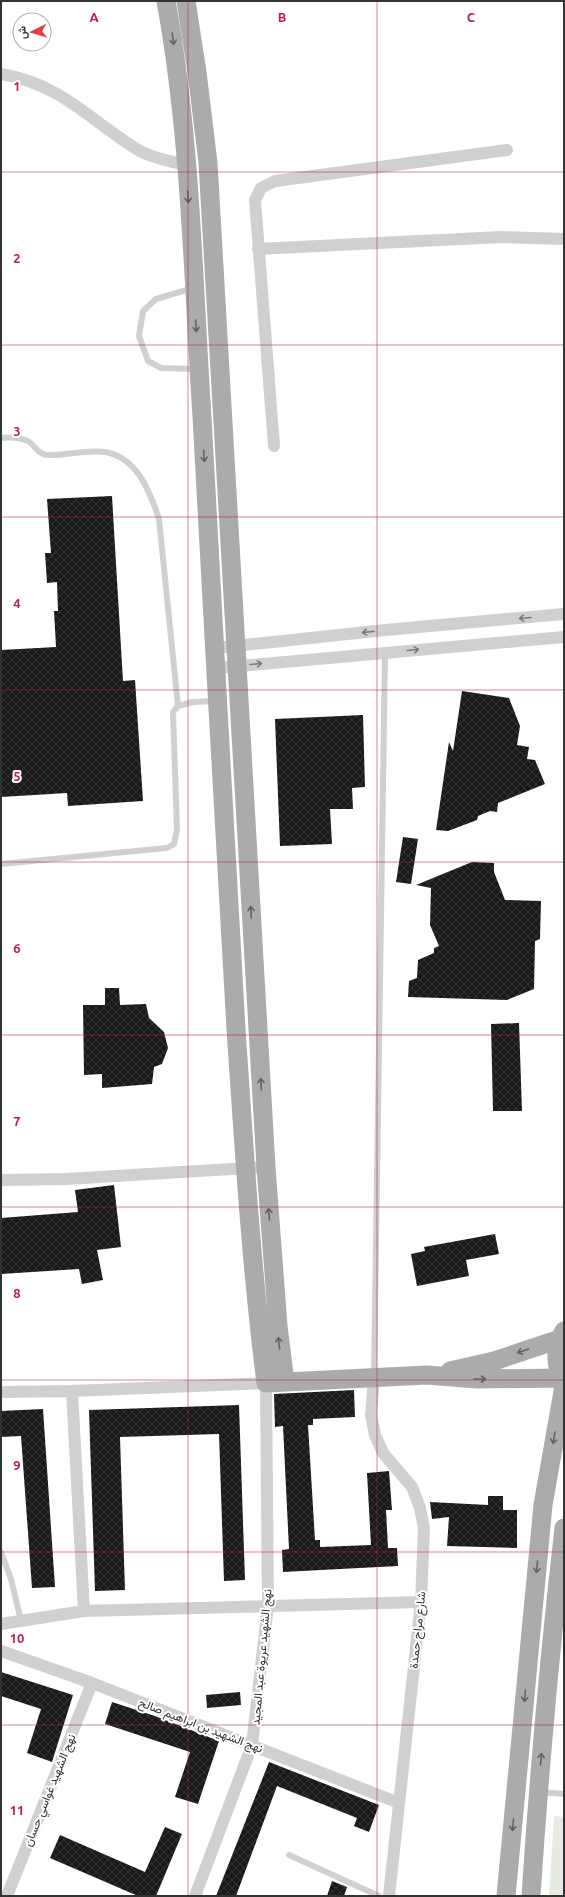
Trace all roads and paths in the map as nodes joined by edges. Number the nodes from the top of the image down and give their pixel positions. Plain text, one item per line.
1 (166, 1) edge
2 (186, 1) edge
3 (1, 74) edge
4 (507, 150) dead end
5 (186, 165) junction
6 (564, 239) edge
7 (258, 249) junction
8 (215, 267) junction
9 (192, 268) junction
10 (194, 288) junction
11 (199, 369) junction
12 (1, 438) edge
13 (274, 446) dead end
14 (564, 614) edge
15 (385, 630) junction
16 (564, 637) edge
17 (235, 646) junction
18 (216, 648) junction
19 (385, 652) junction
20 (236, 666) junction
21 (217, 668) junction
22 (218, 701) junction
23 (178, 706) junction
24 (1, 864) edge
25 (252, 937) junction
26 (231, 939) junction
27 (266, 1167) junction
28 (245, 1168) junction
29 (1, 1180) edge
30 (562, 1335) edge
31 (427, 1375) junction
32 (374, 1378) junction
33 (285, 1382) junction
34 (563, 1382) edge
35 (266, 1383) junction
36 (72, 1391) junction
37 (1, 1392) edge
38 (564, 1528) edge
39 (1, 1552) edge
40 (421, 1602) junction
41 (268, 1605) junction
42 (84, 1611) junction
43 (21, 1621) junction
44 (1, 1624) edge
45 (1, 1651) edge
46 (92, 1683) junction
47 (252, 1745) junction
48 (538, 1792) junction
49 (564, 1794) edge
50 (399, 1803) junction
51 (289, 1854) dead end
52 (7, 1896) edge
53 (194, 1896) edge
54 (380, 1896) edge
55 (389, 1896) edge
56 (506, 1896) edge
57 (531, 1896) edge

1 -> 5 main road
2 - 8 main road
3 - 5 street
4 - 7 street
5 -> 9 main road
6 - 7 street
7 - 13 street
8 - 9 main road
8 - 17 main road
9 - 10 main road
10 -> 11 main road
10 - 11 lane
11 -> 18 main road
12 - 23 lane
14 -> 15 street
15 -> 17 street
15 - 19 street
19 -> 16 street
17 - 18 street
17 - 20 main road
18 - 21 main road
20 -> 19 street
19 - 32 lane
20 - 21 street
25 -> 20 main road
21 - 22 main road
22 - 23 lane
22 - 26 main road
23 - 24 lane
25 - 26 main road
27 -> 25 main road
26 - 28 main road
27 - 28 street
33 -> 27 main road
28 - 29 street
28 - 35 main road
30 -> 31 main road
30 - 34 main road
31 - 32 main road
31 -> 34 main road
32 - 33 main road
32 - 40 street, شارع مراح حمدة
33 - 35 main road
34 -> 56 main road
35 - 36 street
35 - 41 street, نهج الشهيد عريوة عبد المجيد
36 - 37 street
36 - 42 street
48 -> 38 main road
39 - 43 lane
40 - 41 street
40 - 50 street, شارع مراح حمدة
41 - 42 street
41 - 47 street, نهج الشهيد عريوة عبد المجيد
42 - 43 street
43 - 44 street
45 - 46 street, نهج الشهيد بن ابراهيم صالح
46 - 47 street, نهج الشهيد بن ابراهيم صالح
46 - 52 street, نهج الشهيد غواسي حسان
47 - 50 street, نهج الشهيد بن ابراهيم صالح
47 - 53 street, نهج الشهيد عريوة عبد المجيد
48 - 49 lane
48 - 57 main road
50 - 55 street, شارع مراح حمدة
51 - 54 lane

